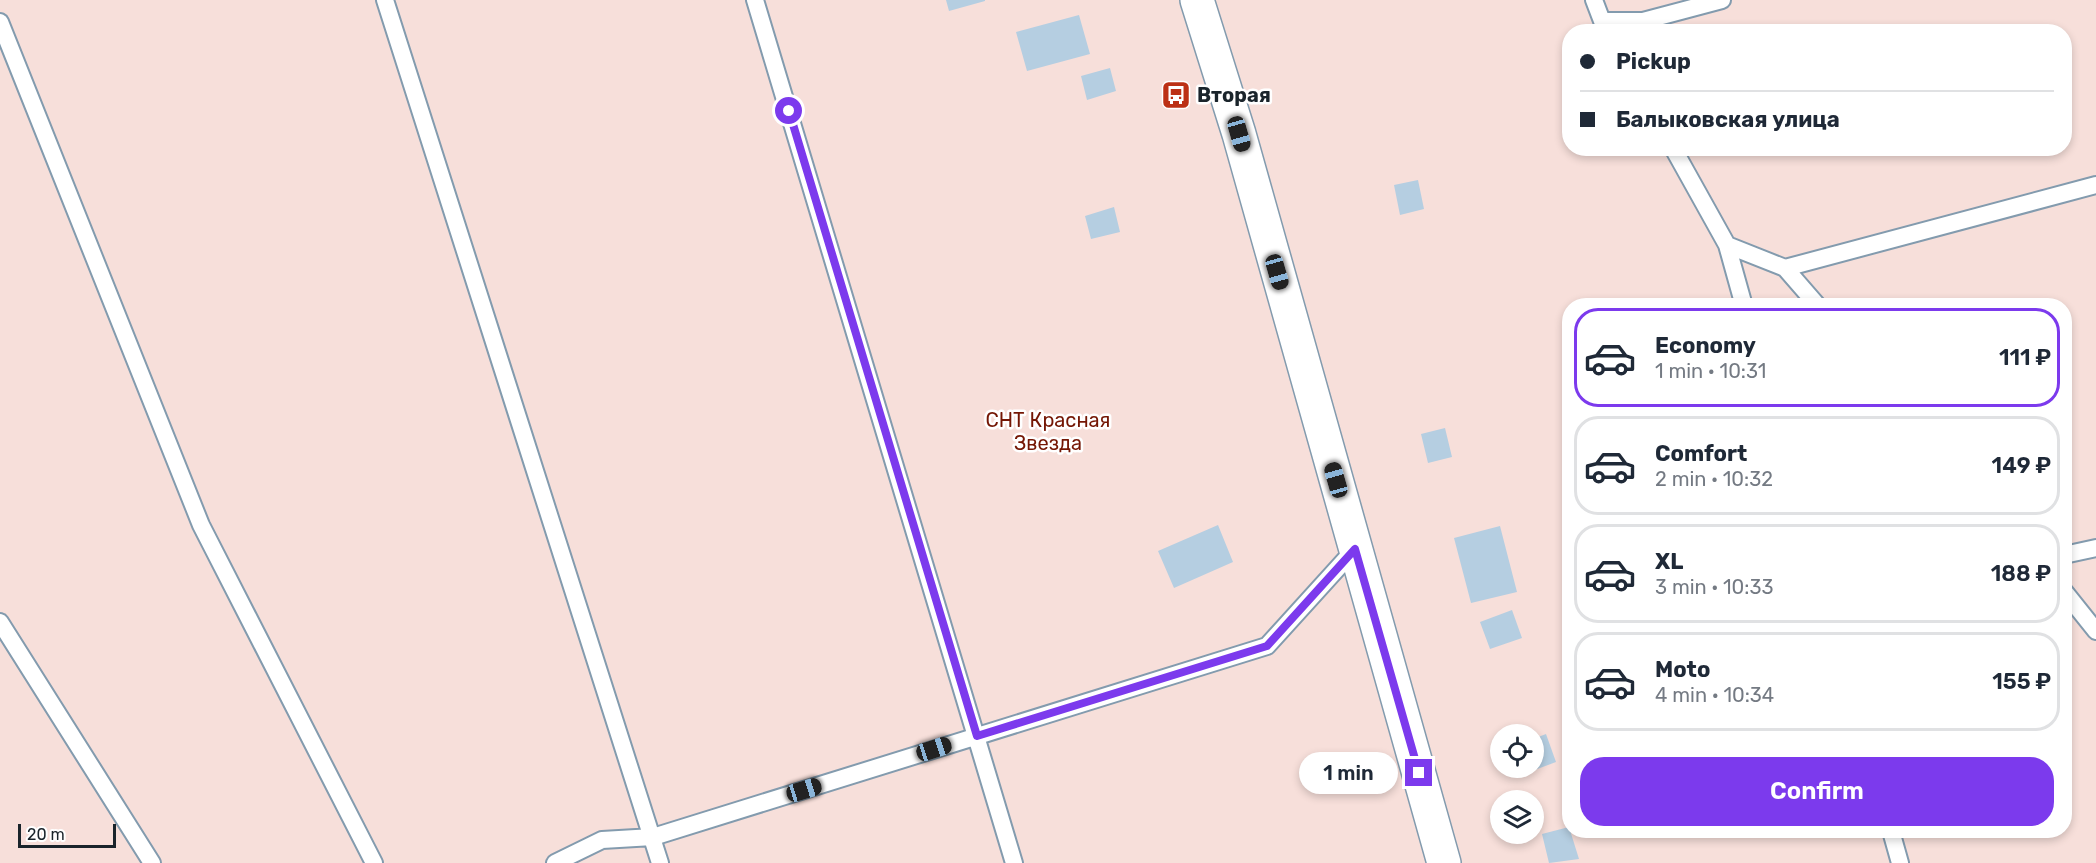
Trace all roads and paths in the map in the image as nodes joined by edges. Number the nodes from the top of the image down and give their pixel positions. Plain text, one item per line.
1 (385, 0) edge
2 (755, 0) edge
3 (1197, 0) edge
4 (1594, 0) edge
5 (1722, 0) edge
6 (0, 22) edge
7 (1604, 24) edge
8 (1620, 24) edge
9 (1677, 156) edge
10 (2096, 185) edge
11 (1727, 245) junction
12 (1785, 268) junction
13 (1742, 298) edge
14 (1811, 298) edge
15 (2096, 548) edge
16 (1355, 549) junction
17 (2072, 553) edge
18 (2072, 601) edge
19 (0, 622) edge
20 (2096, 631) edge
21 (977, 736) junction
22 (652, 837) junction
23 (1893, 838) edge
24 (152, 863) edge
25 (374, 863) edge
26 (555, 863) edge
27 (660, 863) edge
28 (1014, 863) edge
29 (1444, 863) edge
30 (1899, 863) edge

1 - 22 lane
2 - 21 lane
3 - 16 street
4 - 7 lane
5 - 8 lane
6 - 25 lane
9 - 11 lane
10 - 12 lane
11 - 12 lane
11 - 13 lane
12 - 14 lane
15 - 17 lane
16 - 21 lane
16 - 29 street
18 - 20 lane
19 - 24 lane
21 - 22 lane
21 - 28 lane
22 - 26 lane
22 - 27 lane
23 - 30 lane

